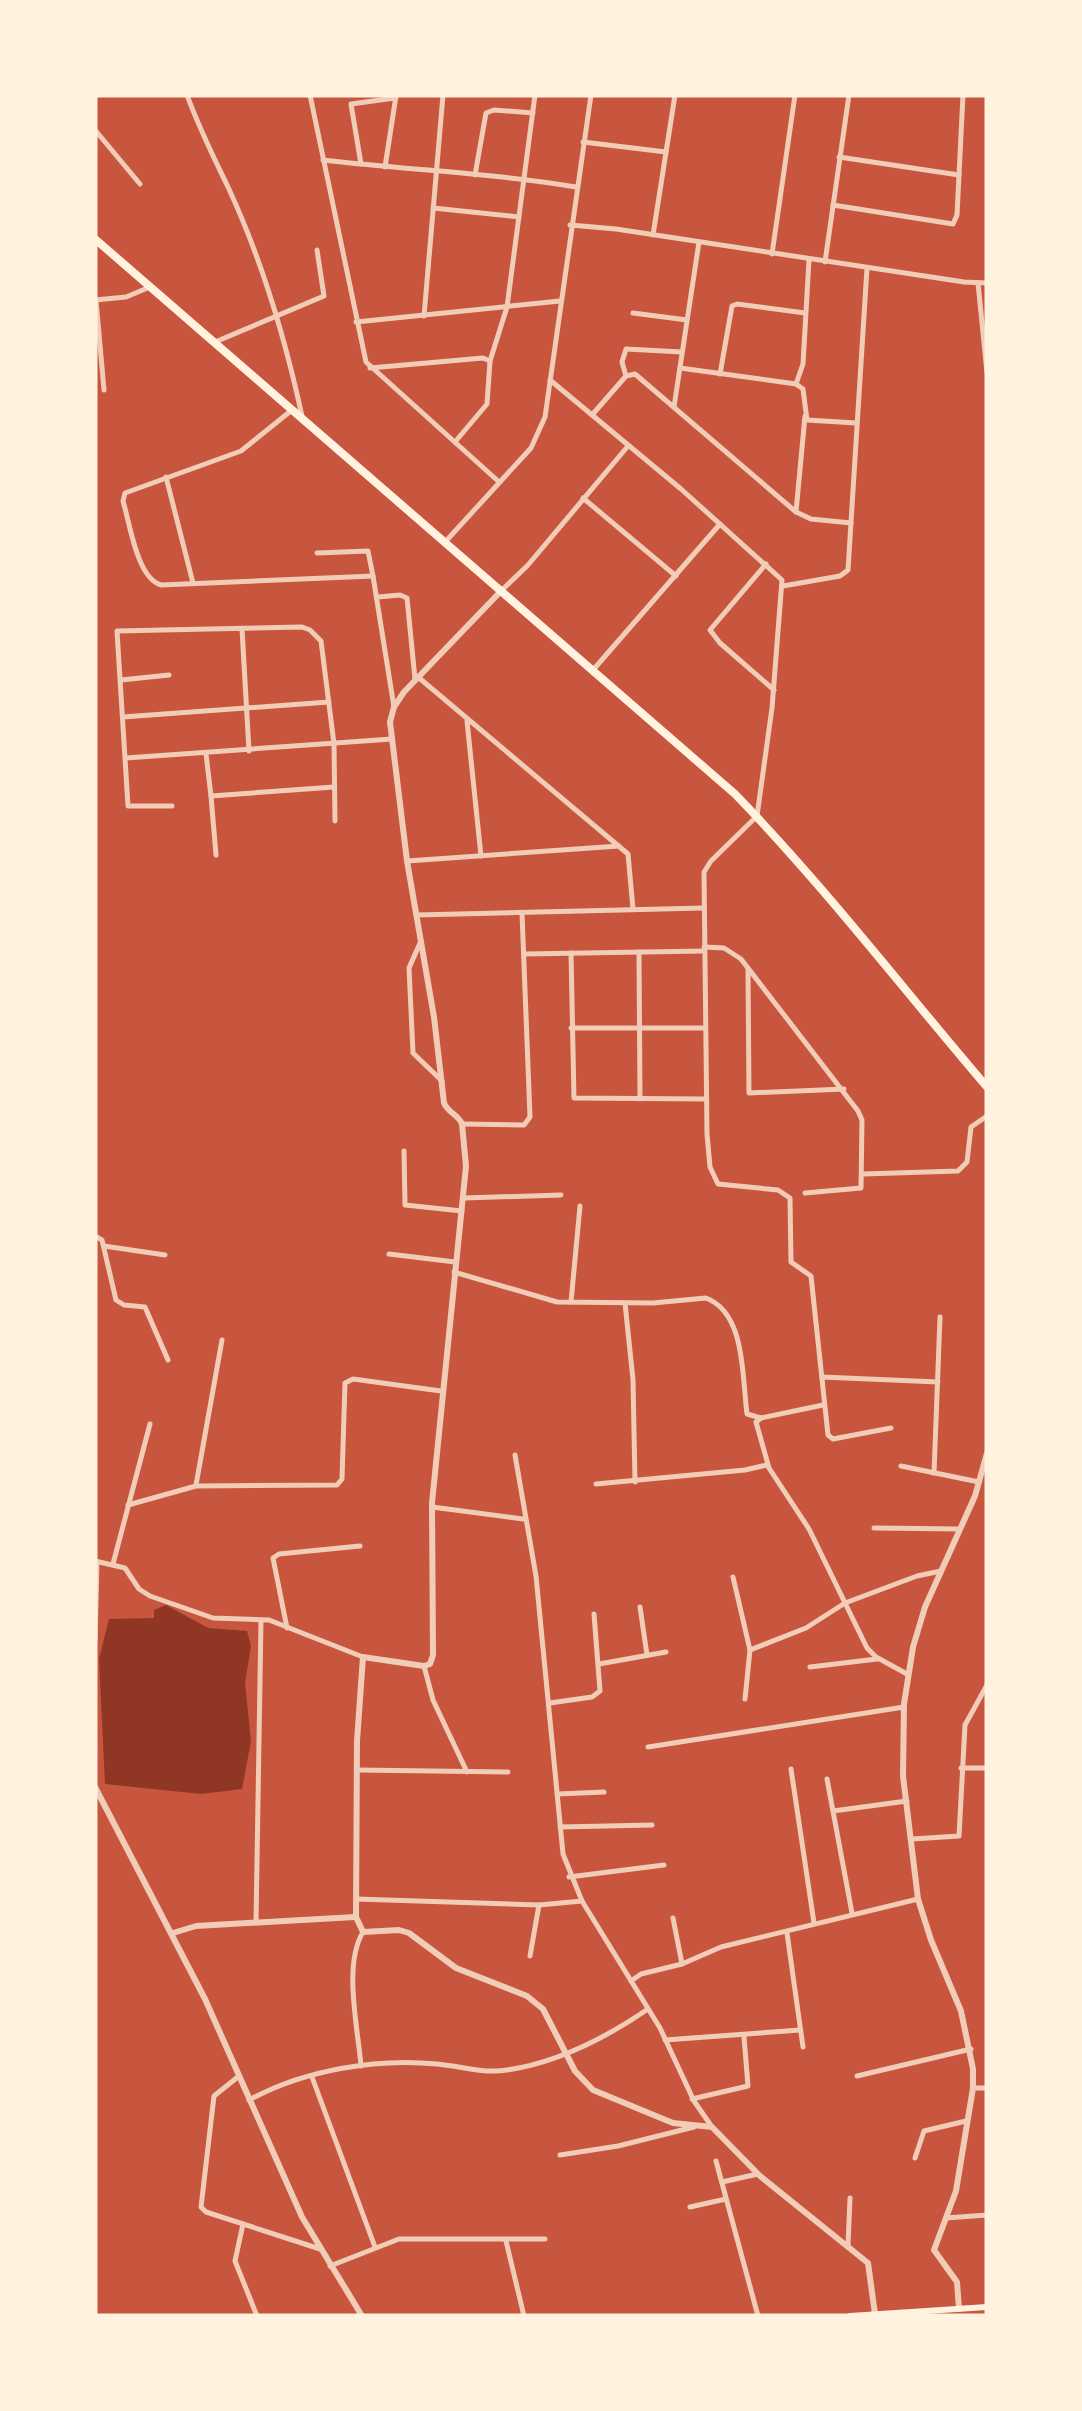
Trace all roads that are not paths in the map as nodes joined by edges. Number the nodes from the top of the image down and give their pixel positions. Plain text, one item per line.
1 (187, 95) edge
2 (310, 95) edge
3 (442, 95) edge
4 (535, 95) edge
5 (591, 95) edge
6 (675, 95) edge
7 (795, 95) edge
8 (849, 95) edge
9 (963, 95) edge
10 (396, 96) edge
11 (533, 114) junction
12 (95, 130) edge
13 (583, 142) junction
14 (666, 152) junction
15 (840, 156) junction
16 (323, 160) junction
17 (361, 164) junction
18 (385, 167) junction
19 (436, 173) junction
20 (959, 175) junction
21 (475, 176) junction
22 (525, 178) junction
23 (140, 184) dead end
24 (576, 187) junction
25 (832, 206) junction
26 (433, 208) junction
27 (520, 216) junction
28 (570, 224) junction
29 (653, 235) junction
30 (95, 239) edge
31 (699, 242) junction
32 (317, 250) dead end
33 (772, 254) junction
34 (809, 260) junction
35 (824, 262) junction
36 (867, 268) junction
37 (978, 282) junction
38 (987, 282) edge
39 (151, 287) junction
40 (96, 300) edge
41 (560, 301) junction
42 (507, 307) junction
43 (633, 313) dead end
44 (805, 313) junction
45 (276, 314) junction
46 (424, 316) junction
47 (687, 320) junction
48 (356, 322) junction
49 (215, 342) junction
50 (682, 352) junction
51 (490, 361) junction
52 (370, 368) junction
53 (680, 368) junction
54 (987, 373) edge
55 (720, 374) junction
56 (626, 376) junction
57 (550, 380) junction
58 (796, 384) junction
59 (104, 390) dead end
60 (674, 407) junction
61 (292, 410) junction
62 (592, 415) junction
63 (804, 416) junction
64 (303, 420) junction
65 (857, 423) junction
66 (455, 442) junction
67 (628, 446) junction
68 (166, 477) junction
69 (498, 480) junction
70 (583, 498) junction
71 (796, 512) junction
72 (851, 523) junction
73 (720, 524) junction
74 (446, 541) junction
75 (317, 553) dead end
76 (766, 564) junction
77 (373, 576) junction
78 (676, 576) junction
79 (194, 583) junction
80 (783, 586) junction
81 (502, 590) junction
82 (378, 597) junction
83 (242, 628) junction
84 (593, 670) junction
85 (169, 675) dead end
86 (416, 679) junction
87 (121, 680) junction
88 (774, 690) junction
89 (329, 702) junction
90 (394, 707) junction
91 (247, 708) junction
92 (123, 717) junction
93 (466, 718) junction
94 (392, 739) junction
95 (334, 744) junction
96 (250, 751) junction
97 (206, 754) junction
98 (126, 758) junction
99 (334, 786) junction
100 (210, 796) junction
101 (172, 806) dead end
102 (756, 816) junction
103 (335, 821) dead end
104 (620, 846) junction
105 (216, 855) dead end
106 (481, 856) junction
107 (407, 861) junction
108 (704, 908) junction
109 (633, 909) junction
110 (522, 912) junction
111 (416, 915) junction
112 (420, 943) junction
113 (704, 949) junction
114 (638, 952) junction
115 (571, 953) junction
116 (524, 954) junction
117 (748, 968) junction
118 (572, 1028) junction
119 (640, 1028) junction
120 (705, 1028) junction
121 (442, 1082) junction
122 (987, 1088) edge
123 (844, 1089) junction
124 (640, 1099) junction
125 (706, 1099) junction
126 (987, 1116) edge
127 (462, 1124) junction
128 (404, 1151) dead end
129 (863, 1174) junction
130 (806, 1193) dead end
131 (560, 1194) dead end
132 (464, 1198) junction
133 (580, 1206) dead end
134 (462, 1211) junction
135 (95, 1236) edge
136 (103, 1246) junction
137 (389, 1254) dead end
138 (165, 1255) dead end
139 (455, 1262) junction
140 (454, 1272) junction
141 (571, 1303) junction
142 (625, 1303) junction
143 (940, 1317) dead end
144 (222, 1340) dead end
145 (168, 1360) dead end
146 (822, 1377) junction
147 (938, 1382) junction
148 (441, 1391) junction
149 (824, 1405) junction
150 (760, 1418) junction
151 (150, 1424) dead end
152 (891, 1428) dead end
153 (987, 1453) edge
154 (515, 1455) dead end
155 (768, 1464) junction
156 (901, 1466) dead end
157 (934, 1473) junction
158 (635, 1482) junction
159 (979, 1482) junction
160 (596, 1484) dead end
161 (196, 1486) junction
162 (128, 1506) junction
163 (432, 1508) junction
164 (524, 1520) junction
165 (874, 1528) dead end
166 (960, 1528) junction
167 (360, 1546) dead end
168 (96, 1562) edge
169 (114, 1564) junction
170 (941, 1572) junction
171 (734, 1577) dead end
172 (845, 1604) junction
173 (640, 1607) dead end
174 (594, 1614) dead end
175 (95, 1616) edge
176 (260, 1620) junction
177 (288, 1628) junction
178 (95, 1641) edge
179 (750, 1650) junction
180 (666, 1652) dead end
181 (363, 1656) junction
182 (647, 1656) junction
183 (879, 1659) junction
184 (599, 1664) junction
185 (424, 1666) junction
186 (810, 1667) dead end
187 (907, 1674) junction
188 (987, 1685) edge
189 (745, 1699) dead end
190 (550, 1703) junction
191 (904, 1707) junction
192 (648, 1747) dead end
193 (961, 1768) junction
194 (987, 1768) edge
195 (790, 1769) dead end
196 (357, 1770) junction
197 (467, 1772) junction
198 (508, 1772) dead end
199 (826, 1779) dead end
200 (95, 1787) edge
201 (604, 1792) dead end
202 (556, 1794) junction
203 (907, 1801) junction
204 (833, 1812) junction
205 (652, 1825) dead end
206 (559, 1827) junction
207 (912, 1839) junction
208 (664, 1865) dead end
209 (570, 1877) junction
210 (918, 1898) junction
211 (356, 1899) junction
212 (582, 1901) junction
213 (539, 1906) junction
214 (852, 1913) junction
215 (356, 1918) junction
216 (672, 1918) dead end
217 (256, 1922) junction
218 (814, 1923) junction
219 (362, 1932) junction
220 (787, 1932) junction
221 (173, 1933) junction
222 (530, 1956) dead end
223 (682, 1964) junction
224 (630, 1981) junction
225 (648, 2009) junction
226 (800, 2030) junction
227 (744, 2036) junction
228 (665, 2040) junction
229 (802, 2048) dead end
230 (970, 2049) junction
231 (566, 2052) junction
232 (361, 2066) junction
233 (239, 2076) junction
234 (312, 2076) junction
235 (857, 2076) dead end
236 (973, 2088) junction
237 (987, 2088) edge
238 (692, 2099) junction
239 (249, 2100) junction
240 (966, 2121) junction
241 (699, 2126) junction
242 (715, 2130) junction
243 (560, 2156) dead end
244 (915, 2158) dead end
245 (716, 2161) dead end
246 (758, 2174) junction
247 (722, 2182) junction
248 (850, 2198) dead end
249 (726, 2199) junction
250 (690, 2207) dead end
251 (987, 2216) edge
252 (946, 2218) junction
253 (243, 2224) junction
254 (544, 2239) dead end
255 (506, 2241) junction
256 (848, 2246) junction
257 (375, 2248) junction
258 (320, 2250) junction
259 (330, 2266) junction
260 (987, 2308) edge
261 (959, 2310) junction
262 (875, 2314) edge
263 (257, 2316) edge
264 (362, 2316) edge
265 (524, 2316) edge
266 (758, 2316) edge
267 (850, 2316) edge
268 (862, 2316) edge

1 - 45 street
2 - 16 street
3 - 19 street
4 - 11 street
5 - 13 street
6 - 14 street
7 - 33 street
8 - 15 street
9 - 20 street
10 - 17 street
10 - 18 street
11 - 21 street
11 - 22 street
12 - 23 street
13 - 14 street
13 - 24 street
14 - 29 street
15 - 20 street
15 - 25 street
16 - 17 street
16 - 48 street
17 - 18 street
18 - 19 street
19 - 21 street
19 - 26 street
20 - 25 street
21 - 22 street
22 - 24 street
22 - 27 street
24 - 28 street
25 - 35 street
26 - 27 street
26 - 46 street
27 - 42 street
28 - 29 street
28 - 41 street
29 - 31 street
30 - 39 highway
31 - 33 street
31 - 47 street
32 - 45 street
33 - 34 street
34 - 35 street
34 - 44 street
35 - 36 street
36 - 37 street
36 - 65 street
37 - 38 street
37 - 54 street
39 - 40 street
39 - 49 highway
40 - 59 street
41 - 42 street
41 - 57 street
42 - 46 street
42 - 51 street
43 - 47 street
44 - 55 street
44 - 58 street
45 - 49 street
45 - 64 street
46 - 48 street
47 - 50 street
48 - 52 street
49 - 61 highway
50 - 53 street
50 - 56 street
51 - 52 street
51 - 66 street
52 - 66 street
53 - 55 street
53 - 60 street
55 - 58 street
56 - 60 street
56 - 62 street
57 - 62 street
57 - 69 street
58 - 63 street
60 - 71 street
61 - 64 highway
61 - 68 street
62 - 67 street
63 - 65 street
63 - 71 street
64 - 74 highway
65 - 72 street
66 - 69 street
67 - 70 street
67 - 73 street
68 - 79 street
68 - 79 street
69 - 74 street
70 - 78 street
70 - 81 street
71 - 72 street
72 - 80 street
73 - 76 street
73 - 78 street
74 - 81 highway
75 - 77 street
76 - 80 street
76 - 88 street
77 - 79 street
77 - 82 street
78 - 84 street
80 - 88 street
81 - 84 highway
81 - 86 street
82 - 86 street
82 - 90 street
83 - 87 street
83 - 89 street
83 - 91 street
84 - 102 highway
85 - 87 street
86 - 90 street
86 - 93 street
87 - 92 street
88 - 102 street
89 - 91 street
89 - 95 street
90 - 94 street
91 - 92 street
91 - 96 street
92 - 98 street
93 - 104 street
93 - 106 street
94 - 95 street
94 - 107 street
95 - 96 street
95 - 99 street
96 - 97 street
97 - 98 street
97 - 100 street
98 - 101 street
99 - 100 street
99 - 103 street
100 - 105 street
102 - 108 street
102 - 122 highway
104 - 106 street
104 - 109 street
106 - 107 street
107 - 111 street
108 - 109 street
108 - 113 street
109 - 110 street
110 - 111 street
110 - 116 street
111 - 112 street
112 - 121 street
112 - 121 street
113 - 114 street
113 - 117 street
113 - 120 street
114 - 115 street
114 - 119 street
115 - 116 street
115 - 118 street
116 - 127 street
117 - 123 street
117 - 123 street
118 - 119 street
118 - 124 street
119 - 120 street
119 - 124 street
120 - 125 street
121 - 127 street
123 - 129 street
124 - 125 street
125 - 146 street
126 - 129 street
127 - 132 street
128 - 134 street
129 - 130 street
131 - 132 street
132 - 134 street
133 - 141 street
134 - 139 street
135 - 136 street
136 - 138 street
136 - 145 street
137 - 139 street
139 - 140 street
140 - 141 street
140 - 148 street
141 - 142 street
142 - 150 street
142 - 158 street
143 - 147 street
144 - 161 street
146 - 147 street
146 - 149 street
147 - 157 street
148 - 161 street
148 - 163 street
149 - 150 street
149 - 152 street
150 - 155 street
151 - 162 street
153 - 159 street
154 - 164 street
155 - 158 street
155 - 172 street
156 - 157 street
157 - 159 street
158 - 160 street
159 - 166 street
161 - 162 street
162 - 169 street
163 - 164 street
163 - 185 street
164 - 190 street
165 - 166 street
166 - 170 street
167 - 177 street
168 - 169 street
168 - 175 street
169 - 176 street
170 - 172 street
170 - 187 street
171 - 179 street
172 - 179 street
172 - 183 street
173 - 182 street
174 - 184 street
175 - 178 street
176 - 177 street
176 - 217 street
177 - 181 street
179 - 189 street
180 - 182 street
181 - 185 street
181 - 196 street
182 - 184 street
183 - 186 street
183 - 187 street
184 - 190 street
185 - 197 street
187 - 191 street
188 - 193 street
190 - 202 street
191 - 192 street
191 - 203 street
193 - 194 street
193 - 207 street
195 - 218 street
196 - 197 street
196 - 211 street
197 - 198 street
199 - 204 street
200 - 221 street
201 - 202 street
202 - 206 street
203 - 204 street
203 - 207 street
204 - 214 street
205 - 206 street
206 - 209 street
207 - 210 street
208 - 209 street
209 - 212 street
210 - 214 street
210 - 230 street
211 - 213 street
211 - 215 street
212 - 213 street
212 - 224 street
213 - 222 street
214 - 218 street
215 - 217 street
215 - 219 street
216 - 223 street
217 - 221 street
218 - 220 street
219 - 231 street
219 - 232 street
220 - 223 street
220 - 226 street
221 - 233 street
223 - 224 street
224 - 225 street
225 - 228 street
225 - 231 street
226 - 227 street
226 - 229 street
227 - 228 street
227 - 238 street
228 - 238 street
230 - 235 street
230 - 236 street
231 - 232 street
231 - 241 street
232 - 234 street
233 - 239 street
233 - 253 street
234 - 239 street
234 - 257 street
236 - 237 street
236 - 240 street
238 - 242 street
239 - 258 street
240 - 244 street
240 - 252 street
241 - 242 street
241 - 243 street
242 - 246 street
245 - 247 street
246 - 247 street
246 - 256 street
247 - 249 street
248 - 256 street
249 - 250 street
249 - 266 street
251 - 252 street
252 - 261 street
253 - 258 street
253 - 263 street
254 - 255 street
255 - 257 street
255 - 265 street
256 - 262 street
257 - 259 street
258 - 259 street
259 - 264 street
260 - 261 main road
261 - 262 main road
262 - 268 main road
267 - 268 main road

